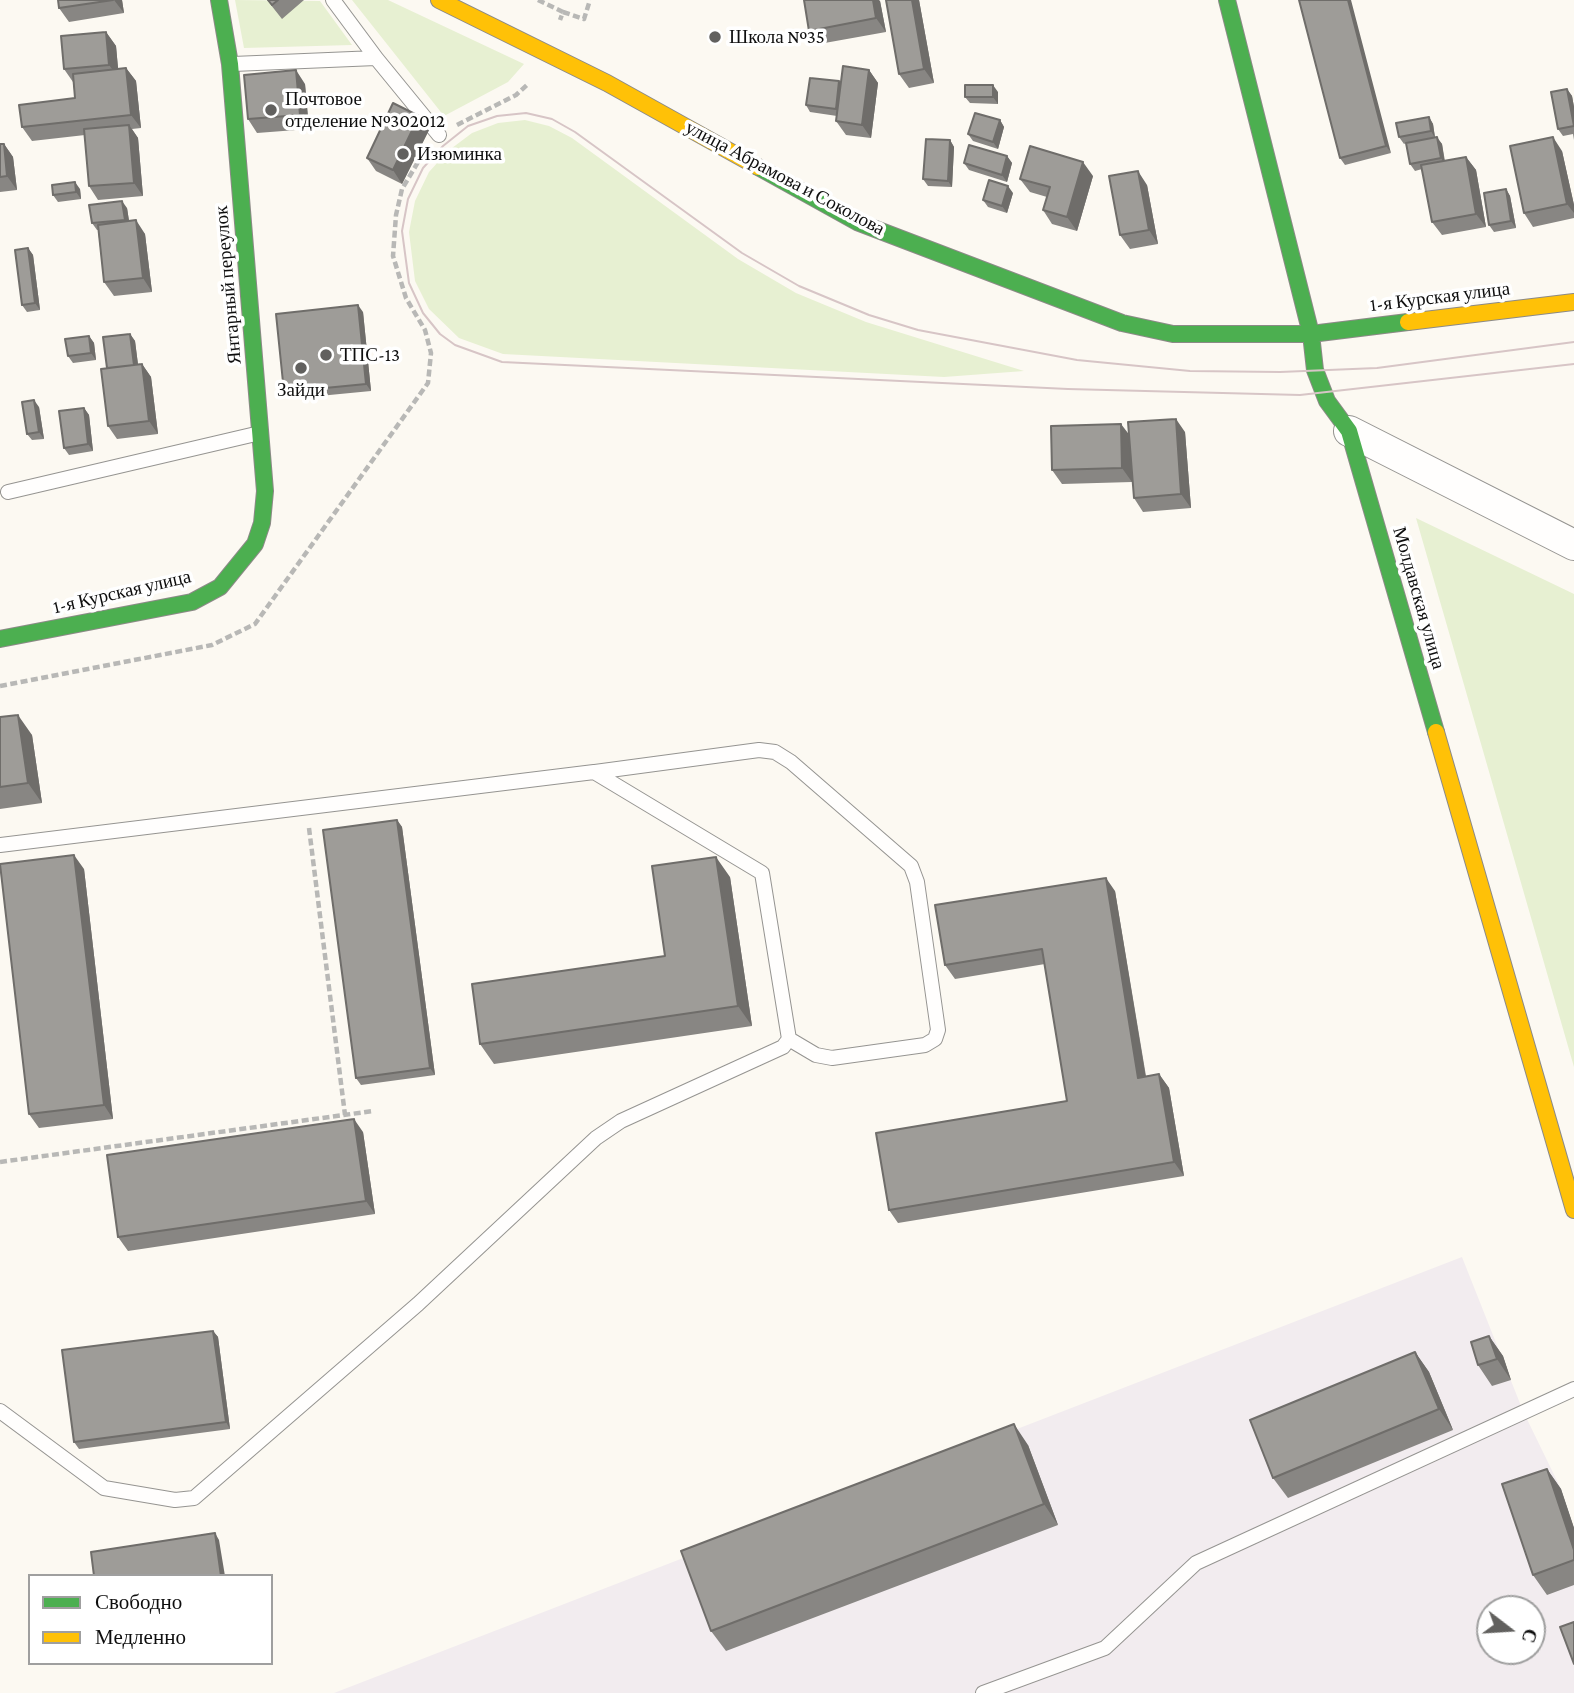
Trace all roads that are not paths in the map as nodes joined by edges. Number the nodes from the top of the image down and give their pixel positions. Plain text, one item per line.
1 (219, 0) edge
2 (333, 0) edge
3 (439, 0) edge
4 (1227, 0) edge
5 (376, 58) junction
6 (230, 64) junction
7 (439, 135) road end
8 (1574, 302) edge
9 (1311, 334) junction
10 (1349, 431) junction
11 (261, 433) junction
12 (8, 492) dead end
13 (1574, 545) edge
14 (242, 562) joint
15 (0, 639) edge
16 (594, 772) junction
17 (0, 845) edge
18 (789, 1039) junction
19 (1574, 1210) edge
20 (1574, 1389) edge
21 (0, 1411) edge
22 (984, 1693) edge

1 - 6 street, Янтарный переулок
2 - 5 lane
3 - 9 street, улица Абрамова и Соколова
4 - 9 street, Молдавская улица
5 - 6 lane
5 - 7 lane
6 - 11 street, Янтарный переулок
8 - 9 street, 1-я Курская улица
9 - 10 street, Молдавская улица
10 - 13 street
10 - 19 street, Молдавская улица
11 - 12 lane
11 - 14 street, Янтарный переулок
14 - 15 street, 1-я Курская улица
16 - 17 lane
16 - 18 lane
16 - 18 lane
18 - 21 lane
20 - 22 lane

